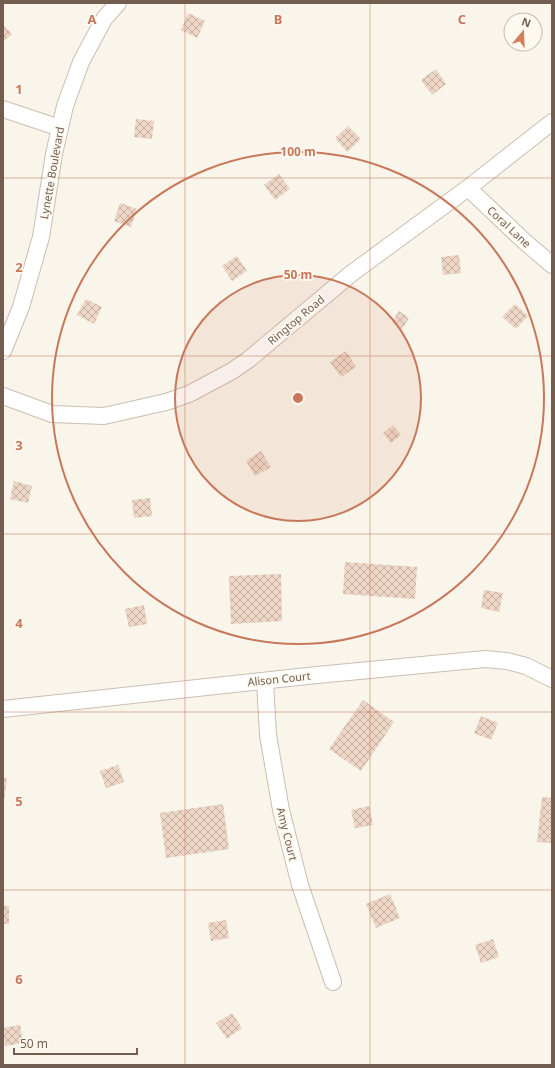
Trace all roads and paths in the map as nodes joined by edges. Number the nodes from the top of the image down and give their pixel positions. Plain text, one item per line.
1 (118, 3) edge
2 (3, 110) edge
3 (552, 122) edge
4 (60, 128) junction
5 (468, 188) junction
6 (552, 265) edge
7 (3, 351) edge
8 (3, 396) edge
9 (552, 678) edge
10 (265, 681) junction
11 (3, 709) edge
12 (334, 982) dead end

1 - 4 street, Lynette Boulevard
2 - 4 street
3 - 5 street, Ringtop Road
4 - 7 street, Lynette Boulevard
5 - 6 street, Coral Lane
5 - 8 street, Ringtop Road
9 - 10 street, Alison Court
10 - 11 street, Alison Court
10 - 12 street, Amy Court

